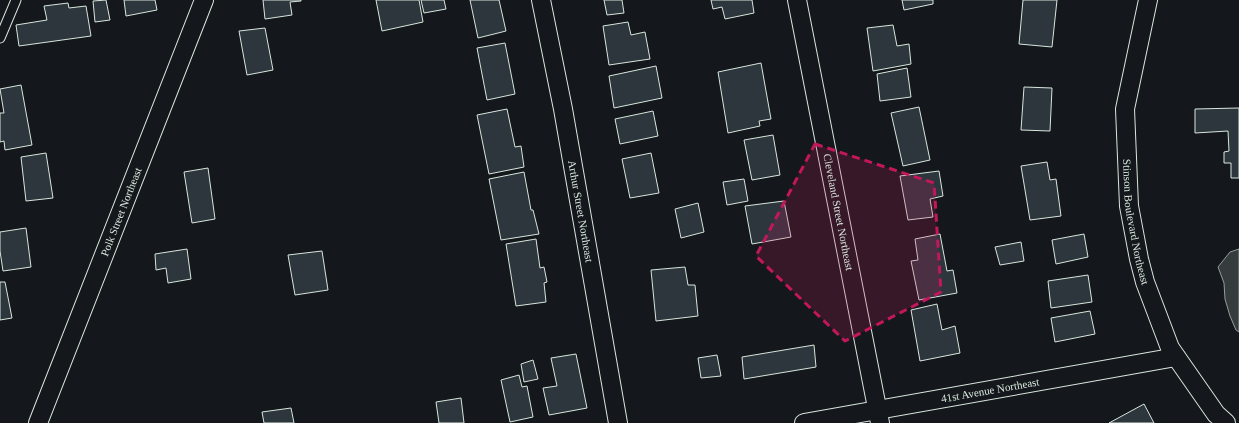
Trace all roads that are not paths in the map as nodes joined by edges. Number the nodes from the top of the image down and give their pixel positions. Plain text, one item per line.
1 (16, 0) edge
2 (204, 0) edge
3 (541, 0) edge
4 (797, 0) edge
5 (1148, 0) edge
6 (0, 38) edge
7 (1176, 357) junction
8 (878, 416) edge
9 (38, 423) edge
10 (618, 423) edge
11 (804, 423) edge
12 (1226, 423) edge

1 - 6 lane
2 - 9 street, Polk Street Northeast
3 - 10 street, Arthur Street Northeast
4 - 8 street, Cleveland Street Northeast
5 - 7 street, Stinson Boulevard Northeast
7 - 8 street, 41st Avenue Northeast
7 - 12 street, Stinson Boulevard Northeast
8 - 11 street, 41st Avenue Northeast

